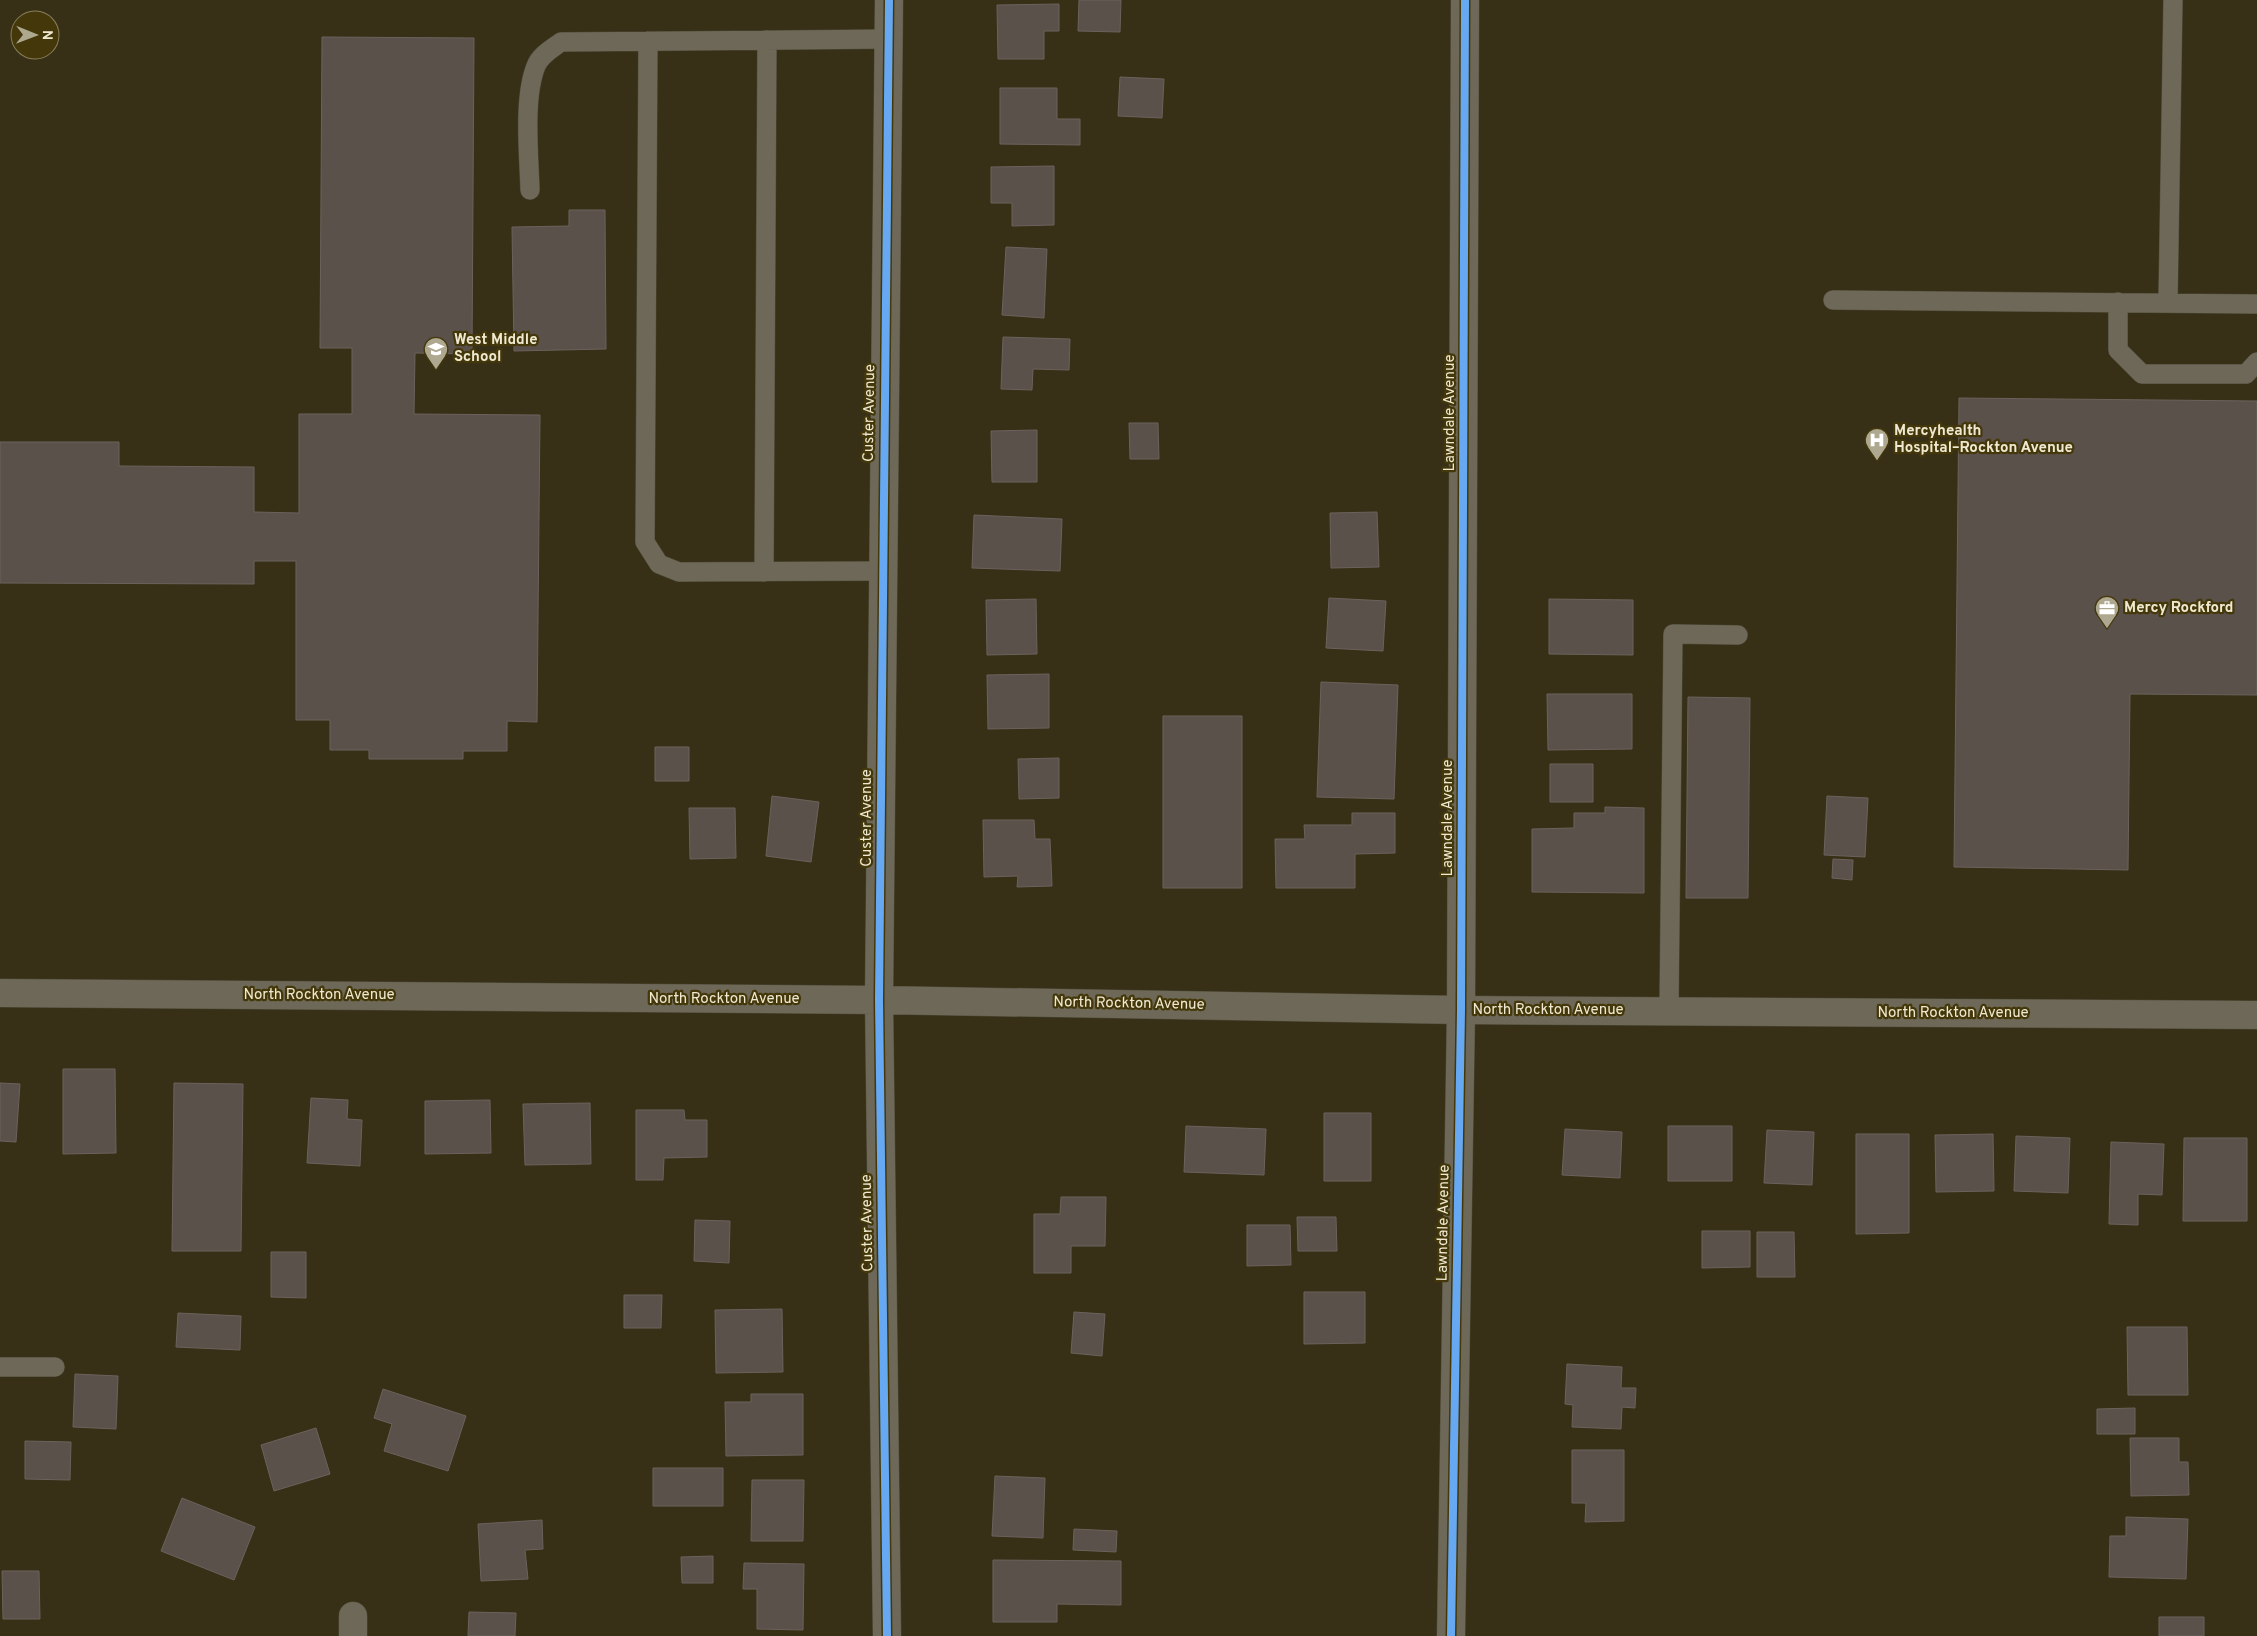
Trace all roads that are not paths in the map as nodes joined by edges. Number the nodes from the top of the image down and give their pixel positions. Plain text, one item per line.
1 (889, 0) edge
2 (1465, 0) edge
3 (2173, 0) edge
4 (888, 38) junction
5 (767, 40) junction
6 (648, 41) junction
7 (530, 190) dead end
8 (1834, 300) dead end
9 (2118, 302) junction
10 (2168, 302) junction
11 (2257, 304) edge
12 (2257, 362) edge
13 (764, 572) junction
14 (883, 572) junction
15 (1738, 635) dead end
16 (0, 994) edge
17 (879, 1000) junction
18 (1462, 1010) junction
19 (1669, 1011) junction
20 (2257, 1015) edge
21 (0, 1367) edge
22 (55, 1367) dead end
23 (888, 1636) edge
24 (1450, 1636) edge

1 - 4 street, Custer Avenue
2 - 18 street, Lawndale Avenue
3 - 10 lane
4 - 5 lane
4 - 14 street, Custer Avenue
5 - 6 lane
5 - 13 lane
6 - 7 lane
6 - 13 lane
8 - 9 lane
9 - 10 lane
9 - 12 lane
10 - 11 lane
13 - 14 lane
14 - 17 street, Custer Avenue
15 - 19 lane
16 - 17 street, North Rockton Avenue
17 - 18 street, North Rockton Avenue
17 - 23 street, Custer Avenue
18 - 19 street, North Rockton Avenue
18 - 24 street, Lawndale Avenue
19 - 20 street, North Rockton Avenue
21 - 22 lane

